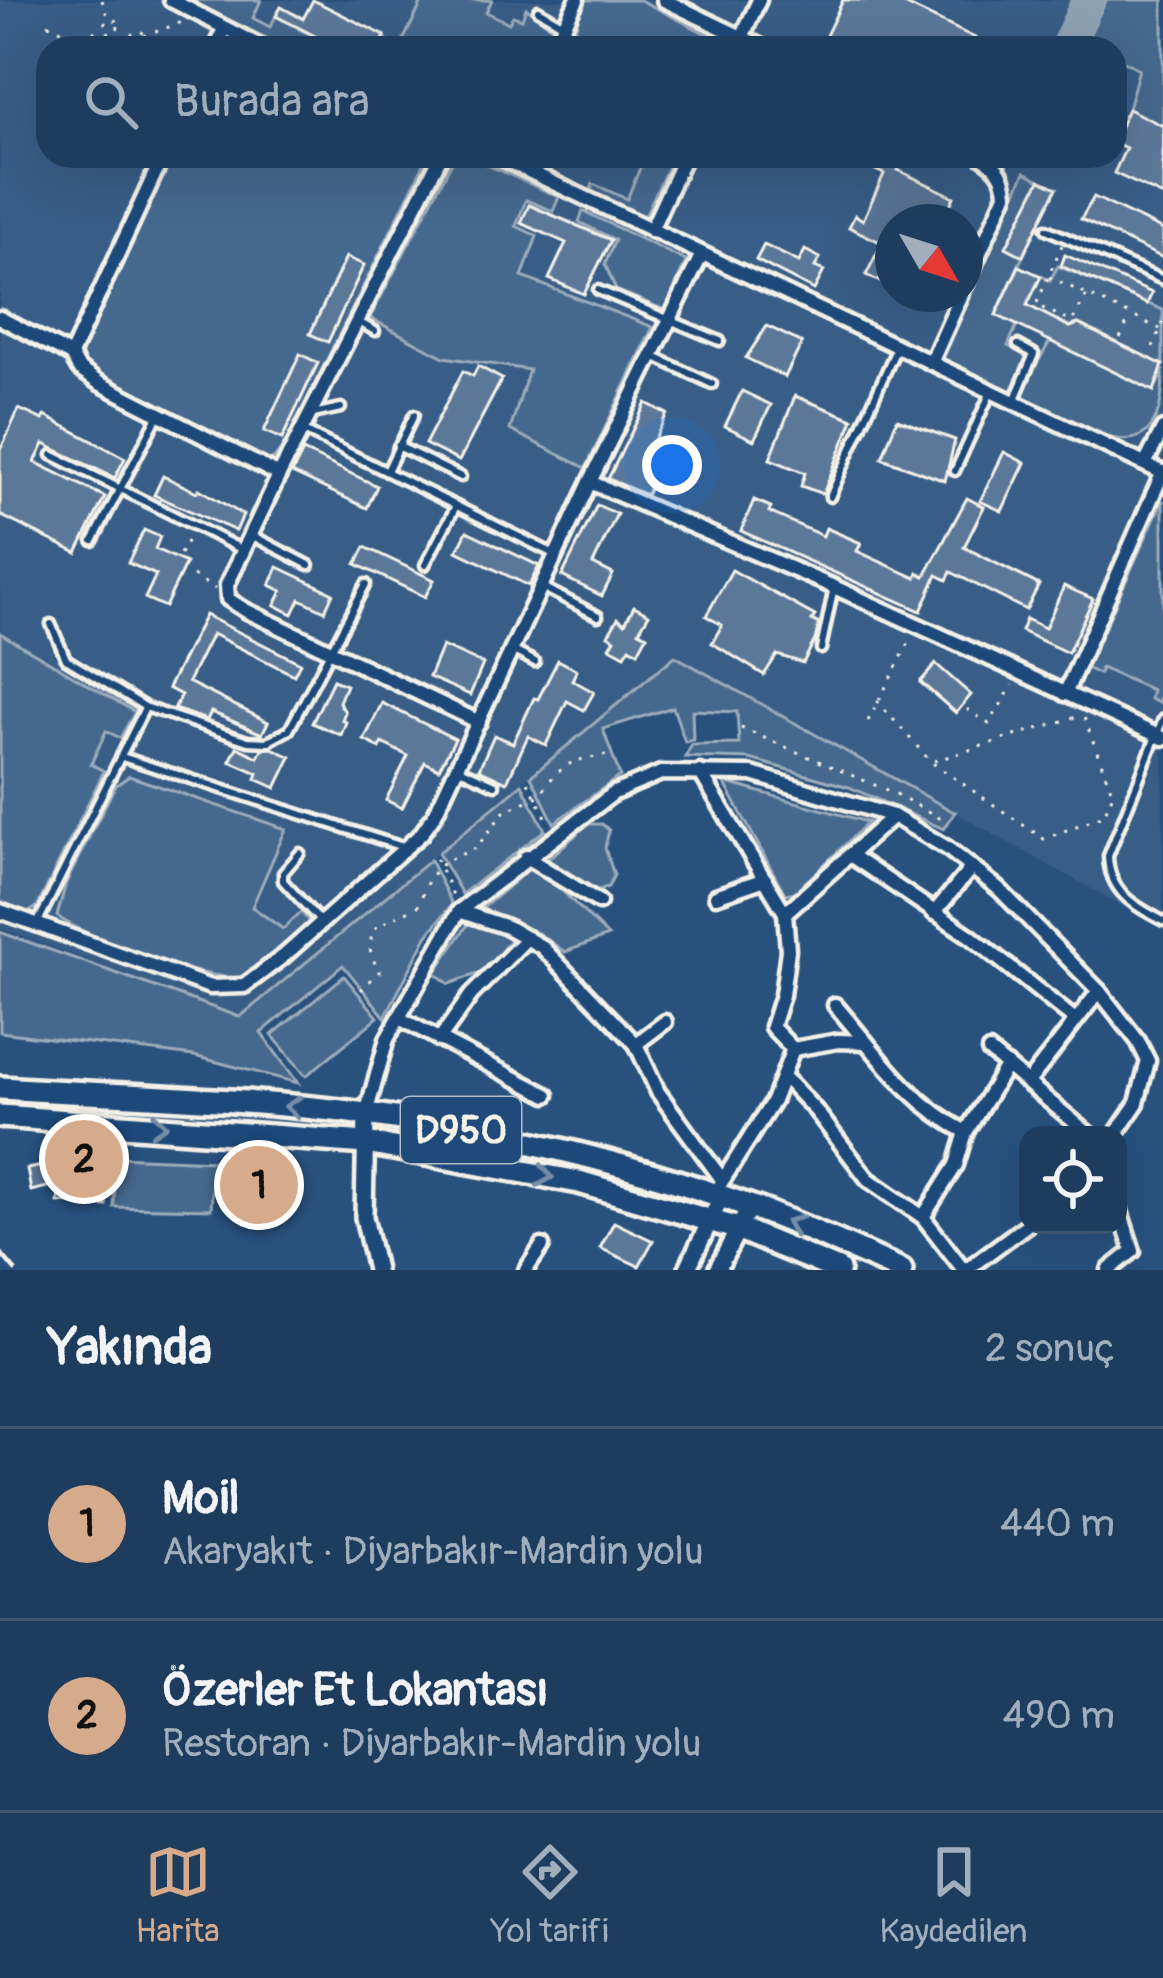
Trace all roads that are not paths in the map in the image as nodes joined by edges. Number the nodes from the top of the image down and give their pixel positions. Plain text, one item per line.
1 (171, 0) edge
2 (577, 0) edge
3 (664, 0) edge
4 (759, 0) edge
5 (538, 10) dead end
6 (224, 29) junction
7 (221, 36) edge
8 (239, 36) edge
9 (559, 36) edge
10 (728, 36) edge
11 (743, 36) edge
12 (157, 168) edge
13 (435, 168) edge
14 (523, 168) edge
15 (679, 168) edge
16 (997, 168) edge
17 (1046, 229) dead end
18 (650, 230) junction
19 (983, 245) edge
20 (701, 256) junction
21 (1163, 280) edge
22 (598, 290) dead end
23 (358, 312) junction
24 (953, 312) edge
25 (0, 318) edge
26 (670, 319) junction
27 (375, 332) dead end
28 (720, 341) dead end
29 (1018, 345) dead end
30 (897, 347) junction
31 (70, 355) junction
32 (652, 355) junction
33 (931, 363) junction
34 (712, 384) dead end
35 (991, 392) junction
36 (1013, 402) junction
37 (340, 408) dead end
38 (159, 414) junction
39 (310, 415) junction
40 (414, 415) dead end
41 (1163, 429) edge
42 (302, 430) junction
43 (398, 446) junction
44 (52, 455) dead end
45 (1144, 464) junction
46 (955, 471) dead end
47 (387, 472) junction
48 (1163, 472) edge
49 (279, 475) junction
50 (461, 477) dead end
51 (590, 482) junction
52 (118, 490) junction
53 (830, 496) dead end
54 (456, 506) junction
55 (250, 534) junction
56 (93, 541) dead end
57 (243, 550) junction
58 (556, 555) junction
59 (309, 565) dead end
60 (424, 565) dead end
61 (366, 584) dead end
62 (541, 586) junction
63 (834, 587) junction
64 (598, 616) dead end
65 (51, 624) dead end
66 (821, 649) dead end
67 (512, 650) junction
68 (332, 652) junction
69 (535, 662) dead end
70 (1065, 694) junction
71 (146, 707) junction
72 (1163, 719) edge
73 (478, 722) junction
74 (1160, 736) edge
75 (122, 757) junction
76 (457, 768) junction
77 (700, 772) junction
78 (495, 785) dead end
79 (893, 816) junction
80 (406, 848) junction
81 (300, 853) dead end
82 (850, 854) junction
83 (526, 857) junction
84 (972, 867) junction
85 (765, 879) junction
86 (716, 896) dead end
87 (599, 902) dead end
88 (458, 906) junction
89 (0, 911) edge
90 (785, 913) junction
91 (934, 913) junction
92 (1163, 921) edge
93 (322, 923) junction
94 (37, 926) junction
95 (527, 938) junction
96 (1099, 991) junction
97 (835, 1005) dead end
98 (398, 1018) junction
99 (1075, 1020) junction
100 (665, 1022) dead end
101 (439, 1040) junction
102 (866, 1042) junction
103 (636, 1044) junction
104 (793, 1049) junction
105 (989, 1051) dead end
106 (1007, 1065) junction
107 (784, 1077) junction
108 (1029, 1081) junction
109 (0, 1088) edge
110 (547, 1095) dead end
111 (366, 1114) junction
112 (0, 1116) edge
113 (1080, 1126) edge
114 (1121, 1126) edge
115 (966, 1132) junction
116 (366, 1143) junction
117 (721, 1188) junction
118 (750, 1206) junction
119 (923, 1217) junction
120 (710, 1222) junction
121 (739, 1229) junction
122 (1019, 1231) edge
123 (1127, 1234) edge
124 (542, 1246) dead end
125 (376, 1270) edge
126 (526, 1270) edge
127 (687, 1270) edge
128 (717, 1270) edge
129 (838, 1270) edge
130 (902, 1270) edge
131 (965, 1270) edge
132 (1108, 1270) edge

1 - 6 street
2 - 9 street
3 - 10 street
4 - 11 street
5 - 9 lane
6 - 7 street
6 - 8 street
12 - 31 street
13 - 23 street
14 - 18 street
15 - 18 street
16 - 19 street
17 - 21 lane
18 - 20 street
20 - 26 street
20 - 30 street
22 - 26 lane
23 - 27 lane
23 - 39 street
24 - 33 street
25 - 31 street
26 - 28 lane
26 - 32 street
29 - 36 lane
30 - 33 street
30 - 53 lane
31 - 38 street
32 - 34 lane
32 - 51 street
33 - 35 street
35 - 36 street
35 - 46 lane
36 - 45 street
37 - 39 lane
38 - 49 street
38 - 52 lane
39 - 42 street
40 - 43 lane
41 - 45 street
42 - 47 lane
42 - 49 street
43 - 47 lane
43 - 50 lane
44 - 52 lane
45 - 48 street
47 - 54 lane
48 - 70 street
49 - 55 street
51 - 58 street
51 - 63 street
52 - 56 lane
52 - 57 lane
54 - 58 lane
54 - 60 lane
55 - 57 street
55 - 59 lane
57 - 68 street
58 - 62 street
61 - 68 lane
62 - 64 lane
62 - 67 street
63 - 66 lane
63 - 70 street
65 - 71 lane
67 - 69 lane
67 - 73 street
68 - 71 lane
68 - 73 street
70 - 74 street
71 - 75 lane
72 - 74 lane
73 - 76 street
74 - 92 lane
75 - 80 lane
75 - 94 lane
76 - 78 lane
76 - 80 street
77 - 79 street
77 - 83 street
77 - 85 street
79 - 82 street
79 - 84 street
80 - 93 street
81 - 93 lane
82 - 90 street
82 - 91 street
83 - 87 street
83 - 88 street
84 - 91 street
84 - 96 street
85 - 86 street
85 - 90 street
88 - 95 street
88 - 98 street
89 - 94 street
90 - 104 street
91 - 99 street
93 - 94 street
95 - 101 street
95 - 103 street
96 - 99 street
96 - 114 street
97 - 102 street
98 - 101 street
98 - 111 street
99 - 108 street
100 - 103 street
101 - 110 street
102 - 104 street
102 - 115 street
103 - 117 street
104 - 107 street
105 - 106 street
106 - 108 street
106 - 115 street
107 - 117 street
107 - 119 street
108 - 113 street
111 -> 109 highway, D950
111 - 116 street
111 - 117 highway, D950
112 -> 116 highway, D950
115 - 119 street
116 -> 120 highway, D950
116 - 125 street
117 - 118 highway, D950
117 - 120 street
118 - 121 street
130 -> 118 highway, D950
119 - 131 street
120 - 121 highway, D950
120 - 127 street
121 - 128 street
121 - 129 highway, D950
122 - 131 street
123 - 132 street
124 - 126 street

